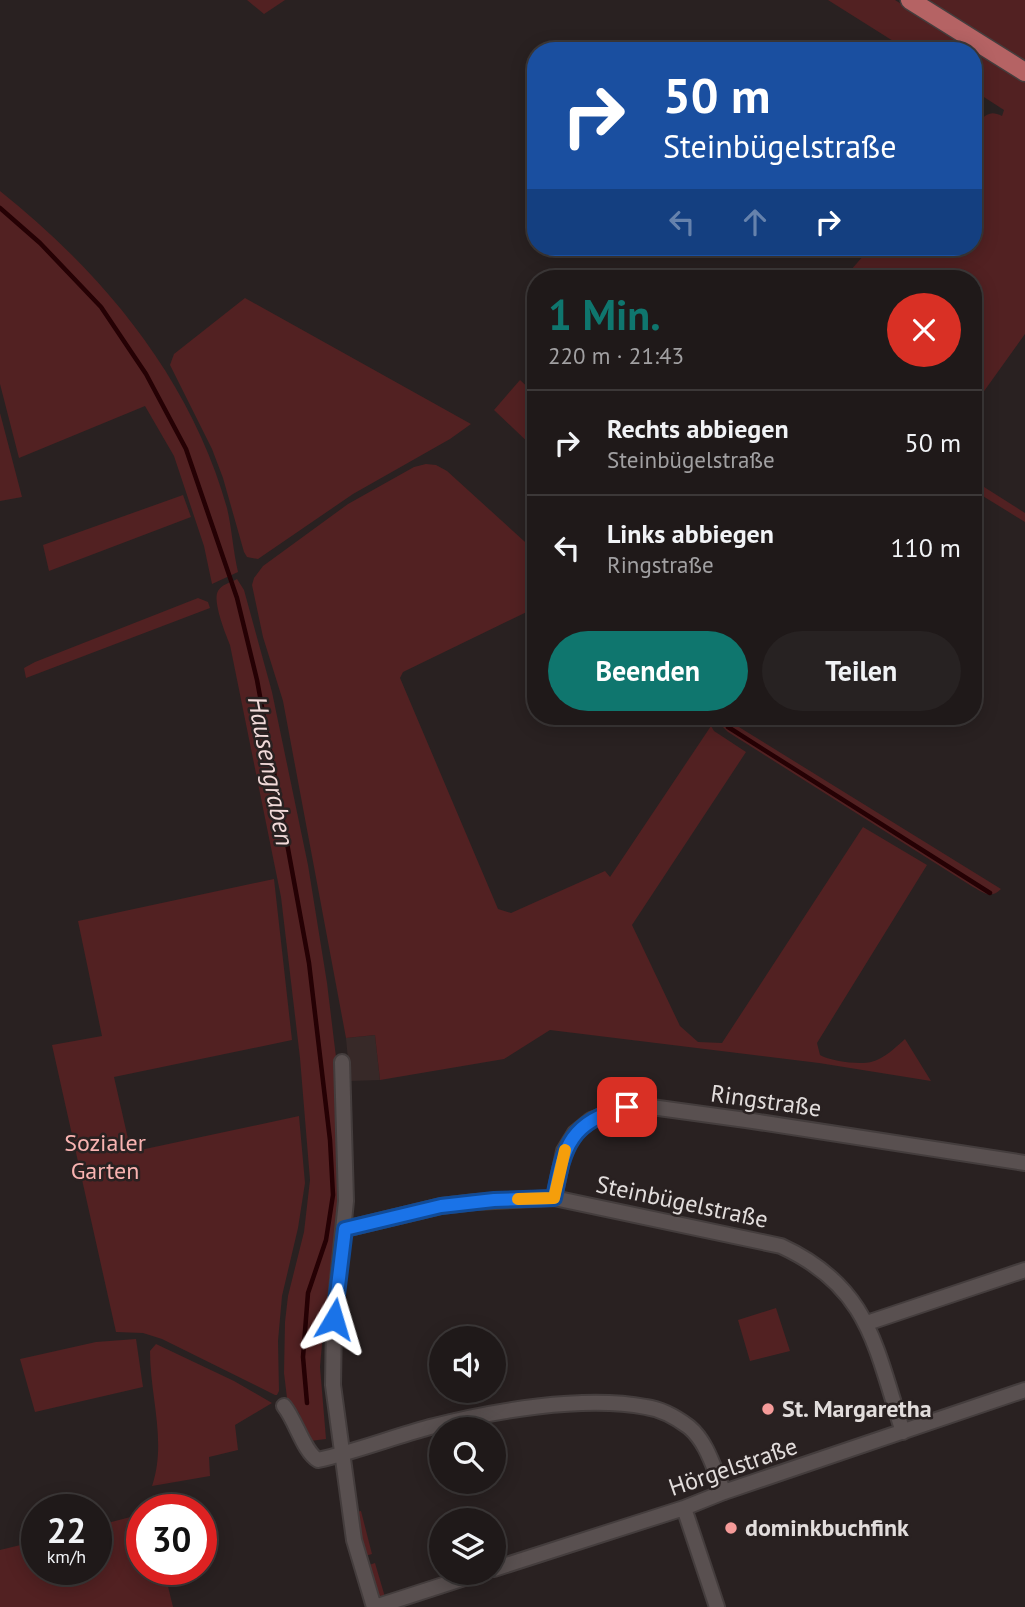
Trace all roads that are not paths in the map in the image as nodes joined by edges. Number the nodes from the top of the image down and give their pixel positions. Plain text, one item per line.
1 (910, 0) edge
2 (977, 42) edge
3 (982, 45) edge
4 (1025, 72) edge
5 (342, 1062) dead end
6 (1025, 1163) edge
7 (554, 1198) junction
8 (345, 1229) junction
9 (1025, 1270) edge
10 (867, 1323) junction
11 (1025, 1390) edge
12 (284, 1406) dead end
13 (903, 1432) junction
14 (341, 1455) junction
15 (724, 1492) junction
16 (684, 1508) junction
17 (506, 1565) edge
18 (443, 1585) edge
19 (375, 1607) edge
20 (717, 1607) edge

1 - 2 main road
3 - 4 main road
5 - 8 street
6 - 7 street, Ringstraße
7 - 8 street, Steinbügelstraße
7 - 10 street, Steinbügelstraße
8 - 14 street
9 - 10 street
10 - 13 street, Steinbügelstraße
11 - 13 street, Hörgelstraße
12 - 14 street
13 - 15 street, Hörgelstraße
14 - 15 street
14 - 19 street
15 - 16 street, Hörgelstraße
16 - 17 street, Hörgelstraße
16 - 20 street
18 - 19 street

